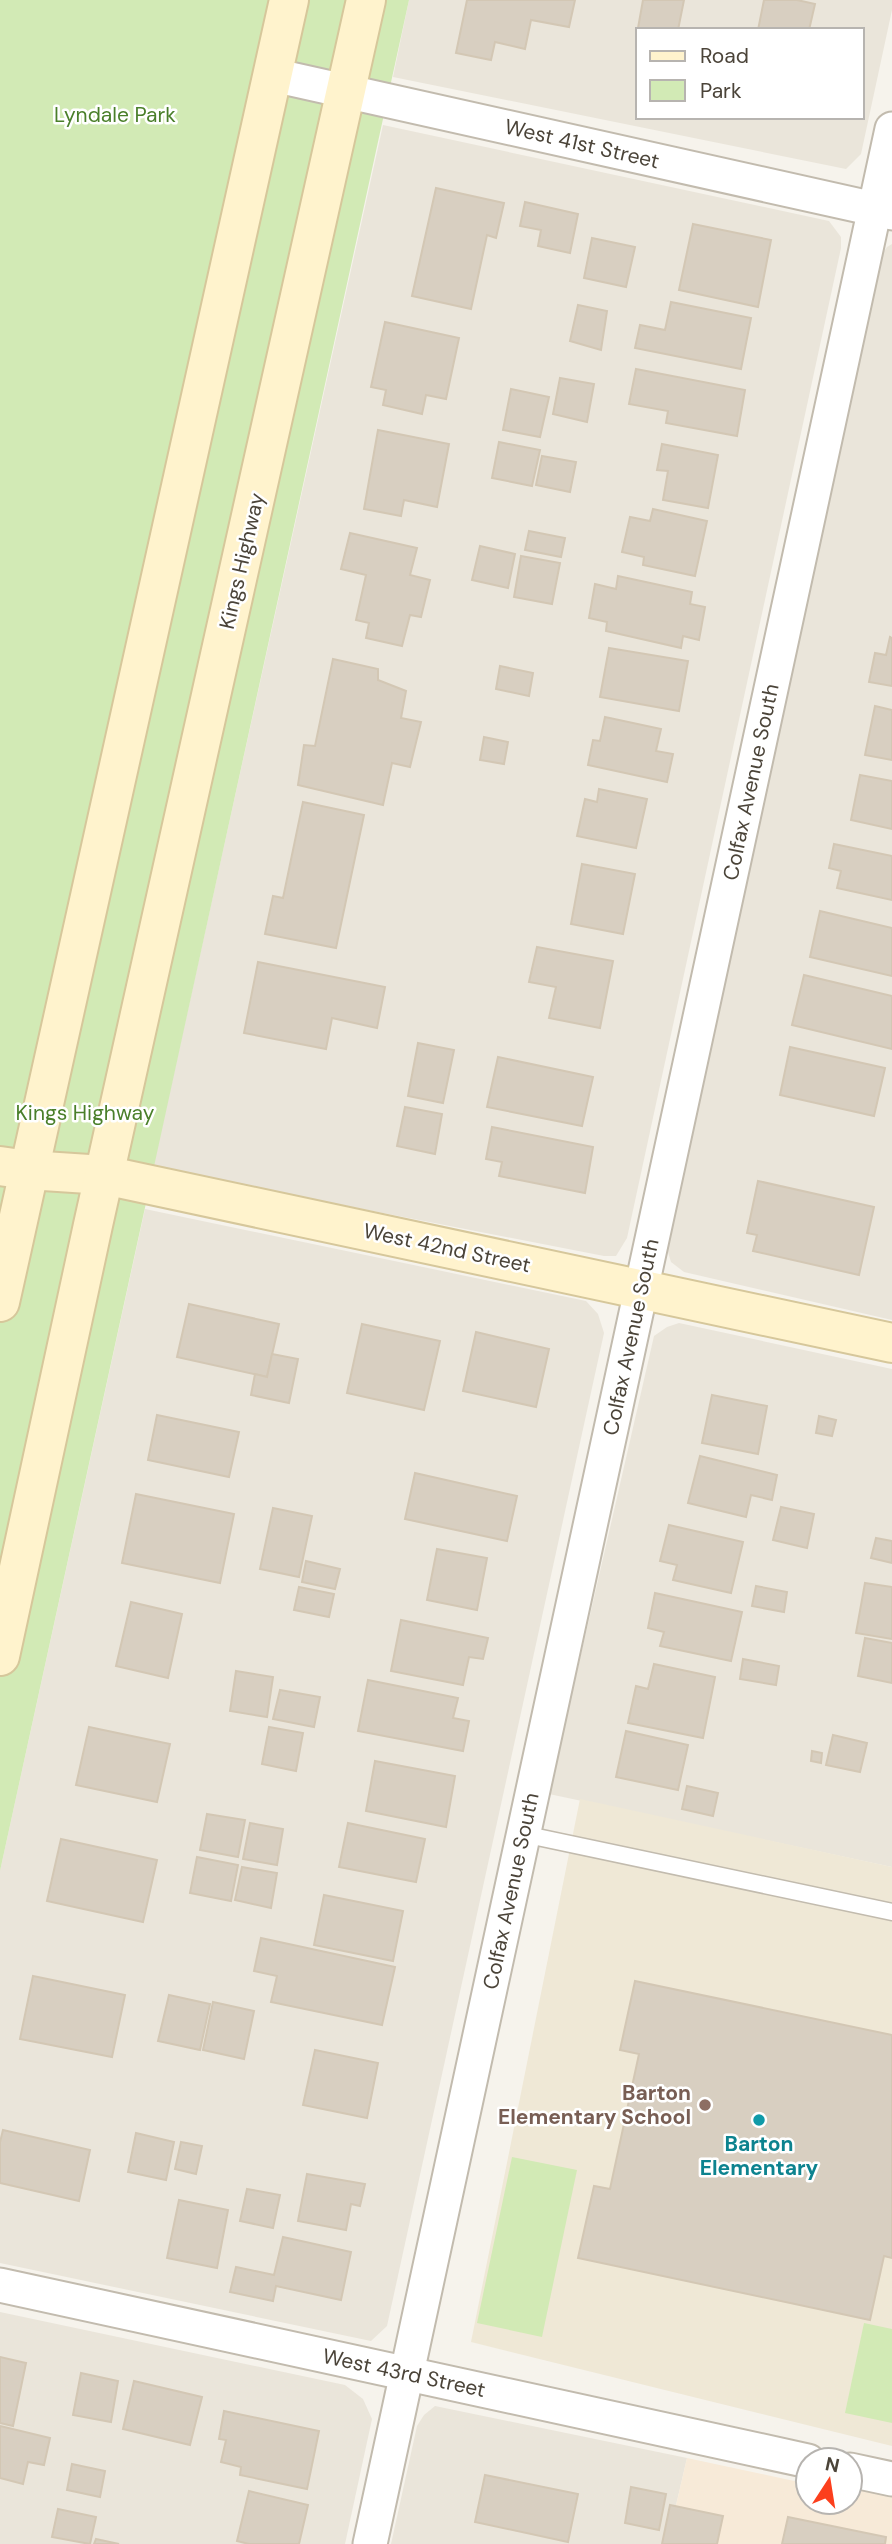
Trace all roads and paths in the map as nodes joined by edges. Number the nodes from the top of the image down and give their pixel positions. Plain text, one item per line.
1 (289, 0) edge
2 (366, 0) edge
3 (273, 75) junction
4 (347, 92) junction
5 (892, 129) edge
6 (883, 211) edge
7 (14, 1168) edge
8 (104, 1175) junction
9 (640, 1289) junction
10 (0, 1302) edge
11 (892, 1343) edge
12 (0, 1656) edge
13 (523, 1835) junction
14 (892, 1912) edge
15 (0, 2285) edge
16 (407, 2374) junction
17 (794, 2458) edge
18 (864, 2473) edge
19 (892, 2479) edge
20 (370, 2544) edge

1 - 3 street
2 - 4 street, Kings Highway
3 - 4 street, West 41st Street
3 - 7 street
4 - 6 street, West 41st Street
4 - 8 street, Kings Highway
5 - 6 street, Colfax Avenue South
6 - 9 street, Colfax Avenue South
7 - 8 street, West 42nd Street
7 - 10 street
8 - 9 street, West 42nd Street
8 - 12 street, Kings Highway
9 - 11 street, West 42nd Street
9 - 13 street, Colfax Avenue South
13 - 14 lane
13 - 16 street, Colfax Avenue South
15 - 16 street, West 43rd Street
16 - 17 street, West 43rd Street
16 - 20 street, Colfax Avenue South
18 - 19 street

